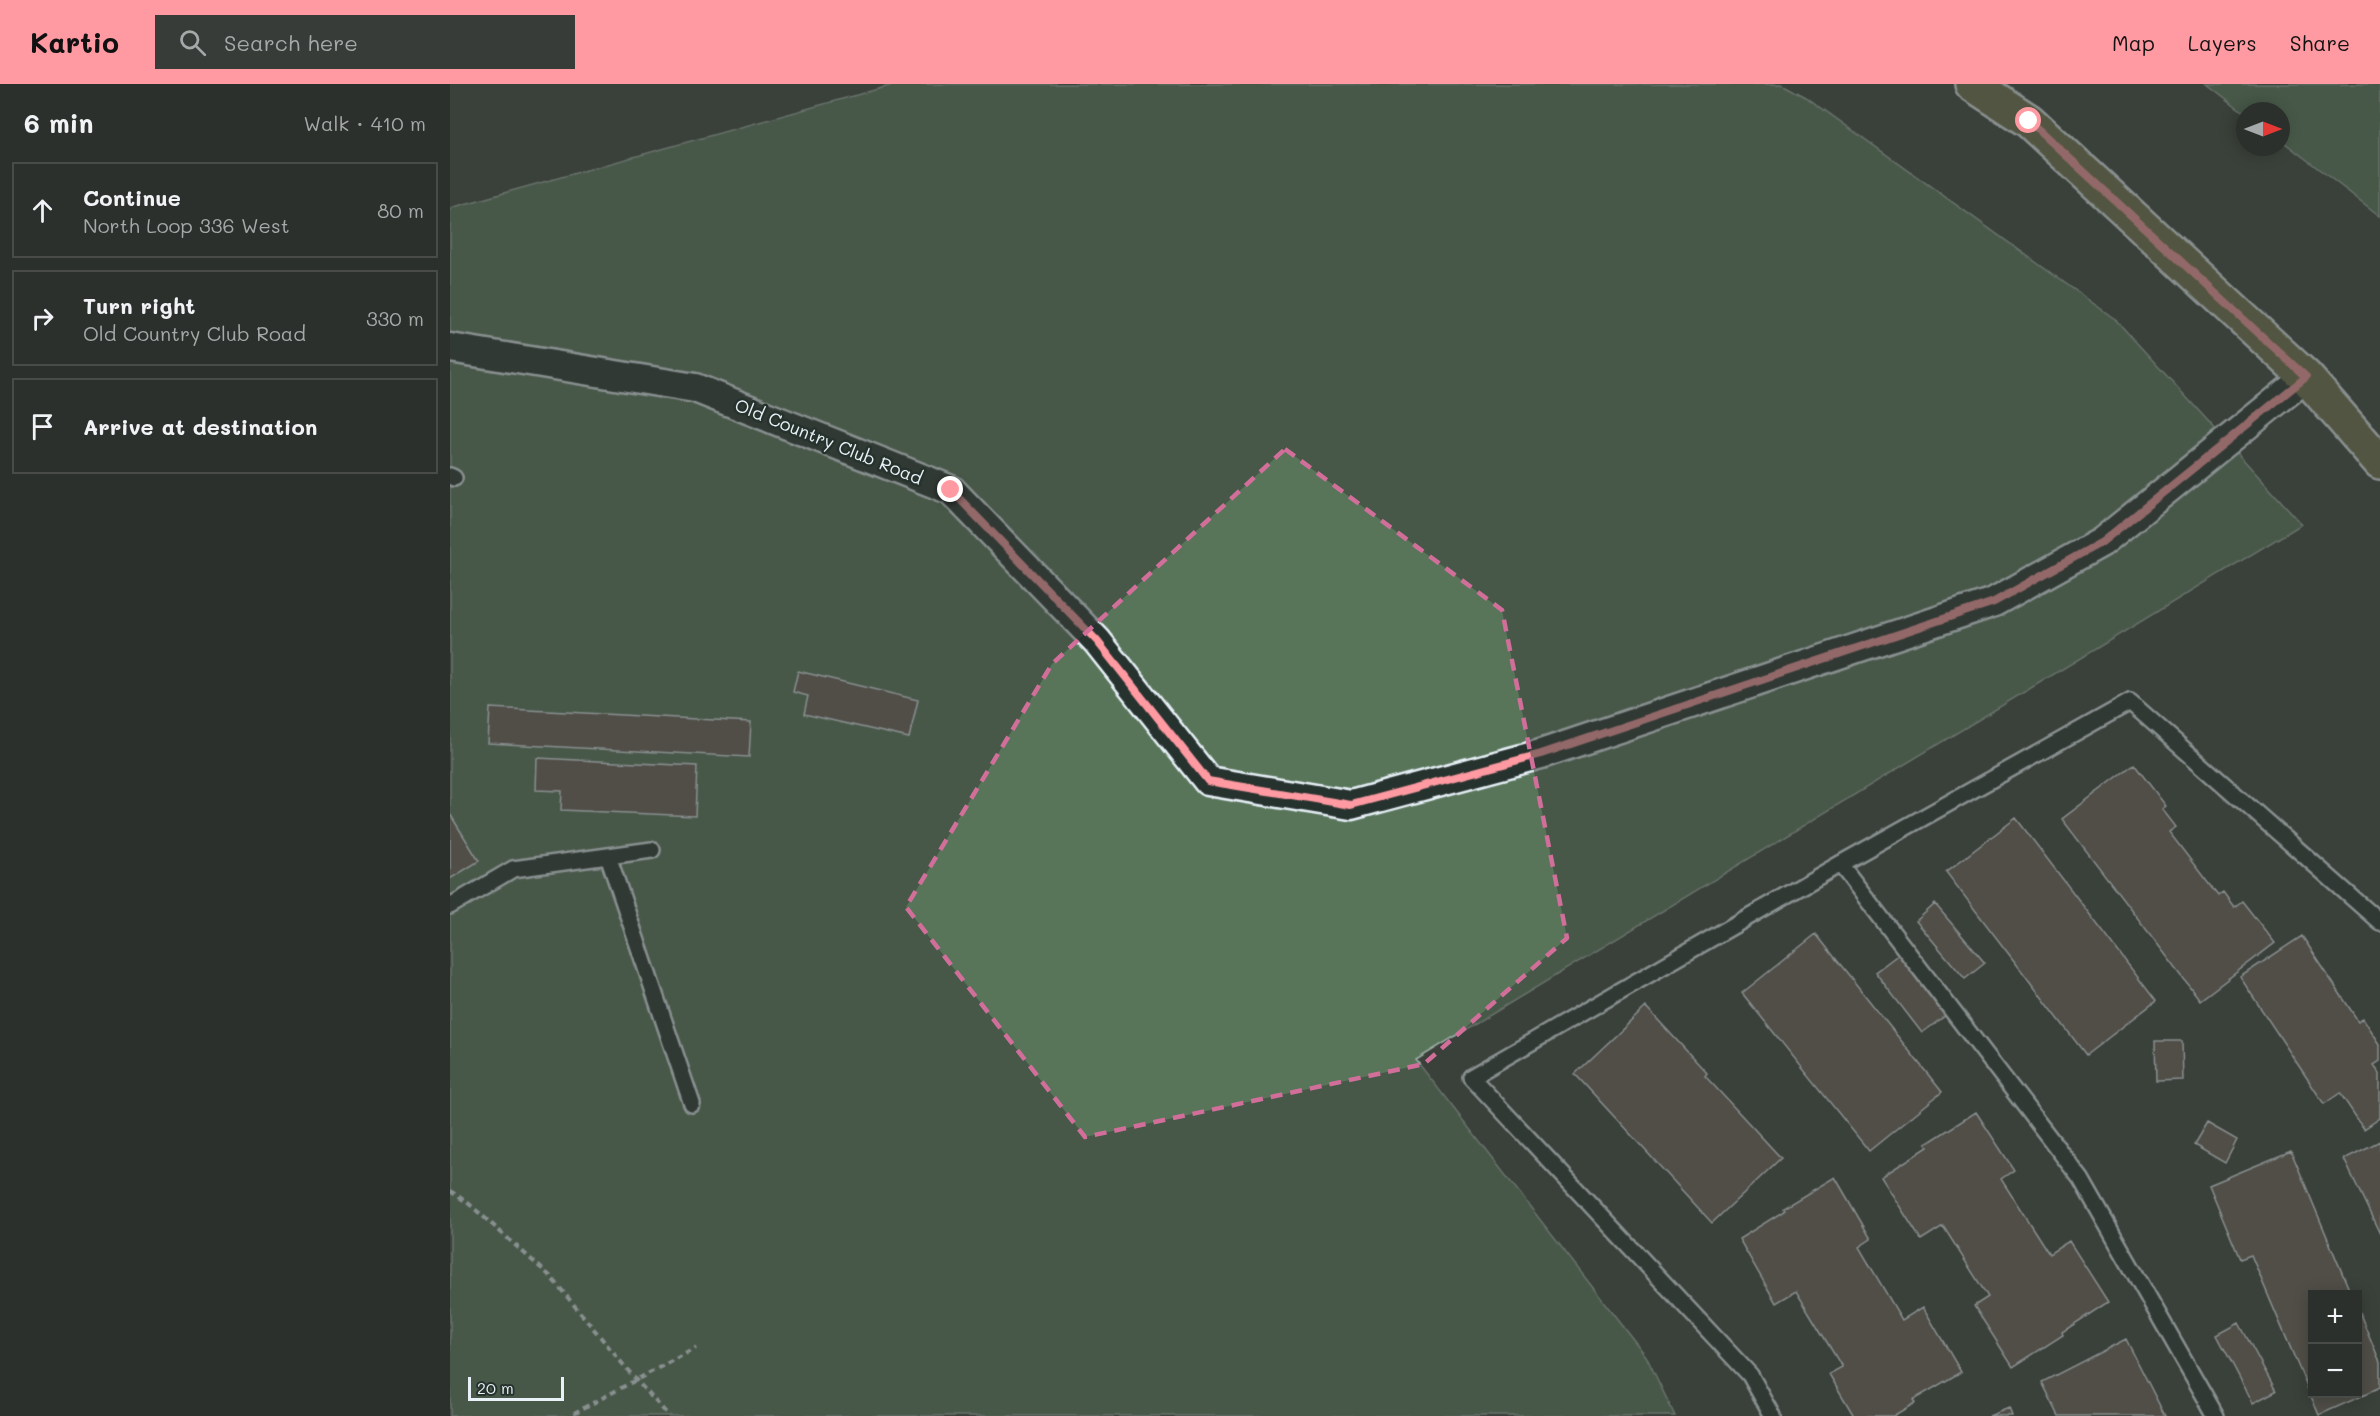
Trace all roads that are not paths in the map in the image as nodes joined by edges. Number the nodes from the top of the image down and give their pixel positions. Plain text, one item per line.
1 (1972, 84) edge
2 (450, 348) edge
3 (2306, 377) junction
4 (2380, 462) edge
5 (652, 850) dead end
6 (608, 856) junction
7 (1840, 864) junction
8 (450, 906) edge
9 (2380, 922) edge
10 (692, 1104) dead end
11 (1773, 1416) edge
12 (2216, 1416) edge

1 - 3 main road
2 - 3 street, Old Country Club Road
3 - 4 main road
5 - 6 lane
6 - 8 lane
6 - 10 lane
7 - 9 lane
7 - 11 lane
7 - 12 lane

